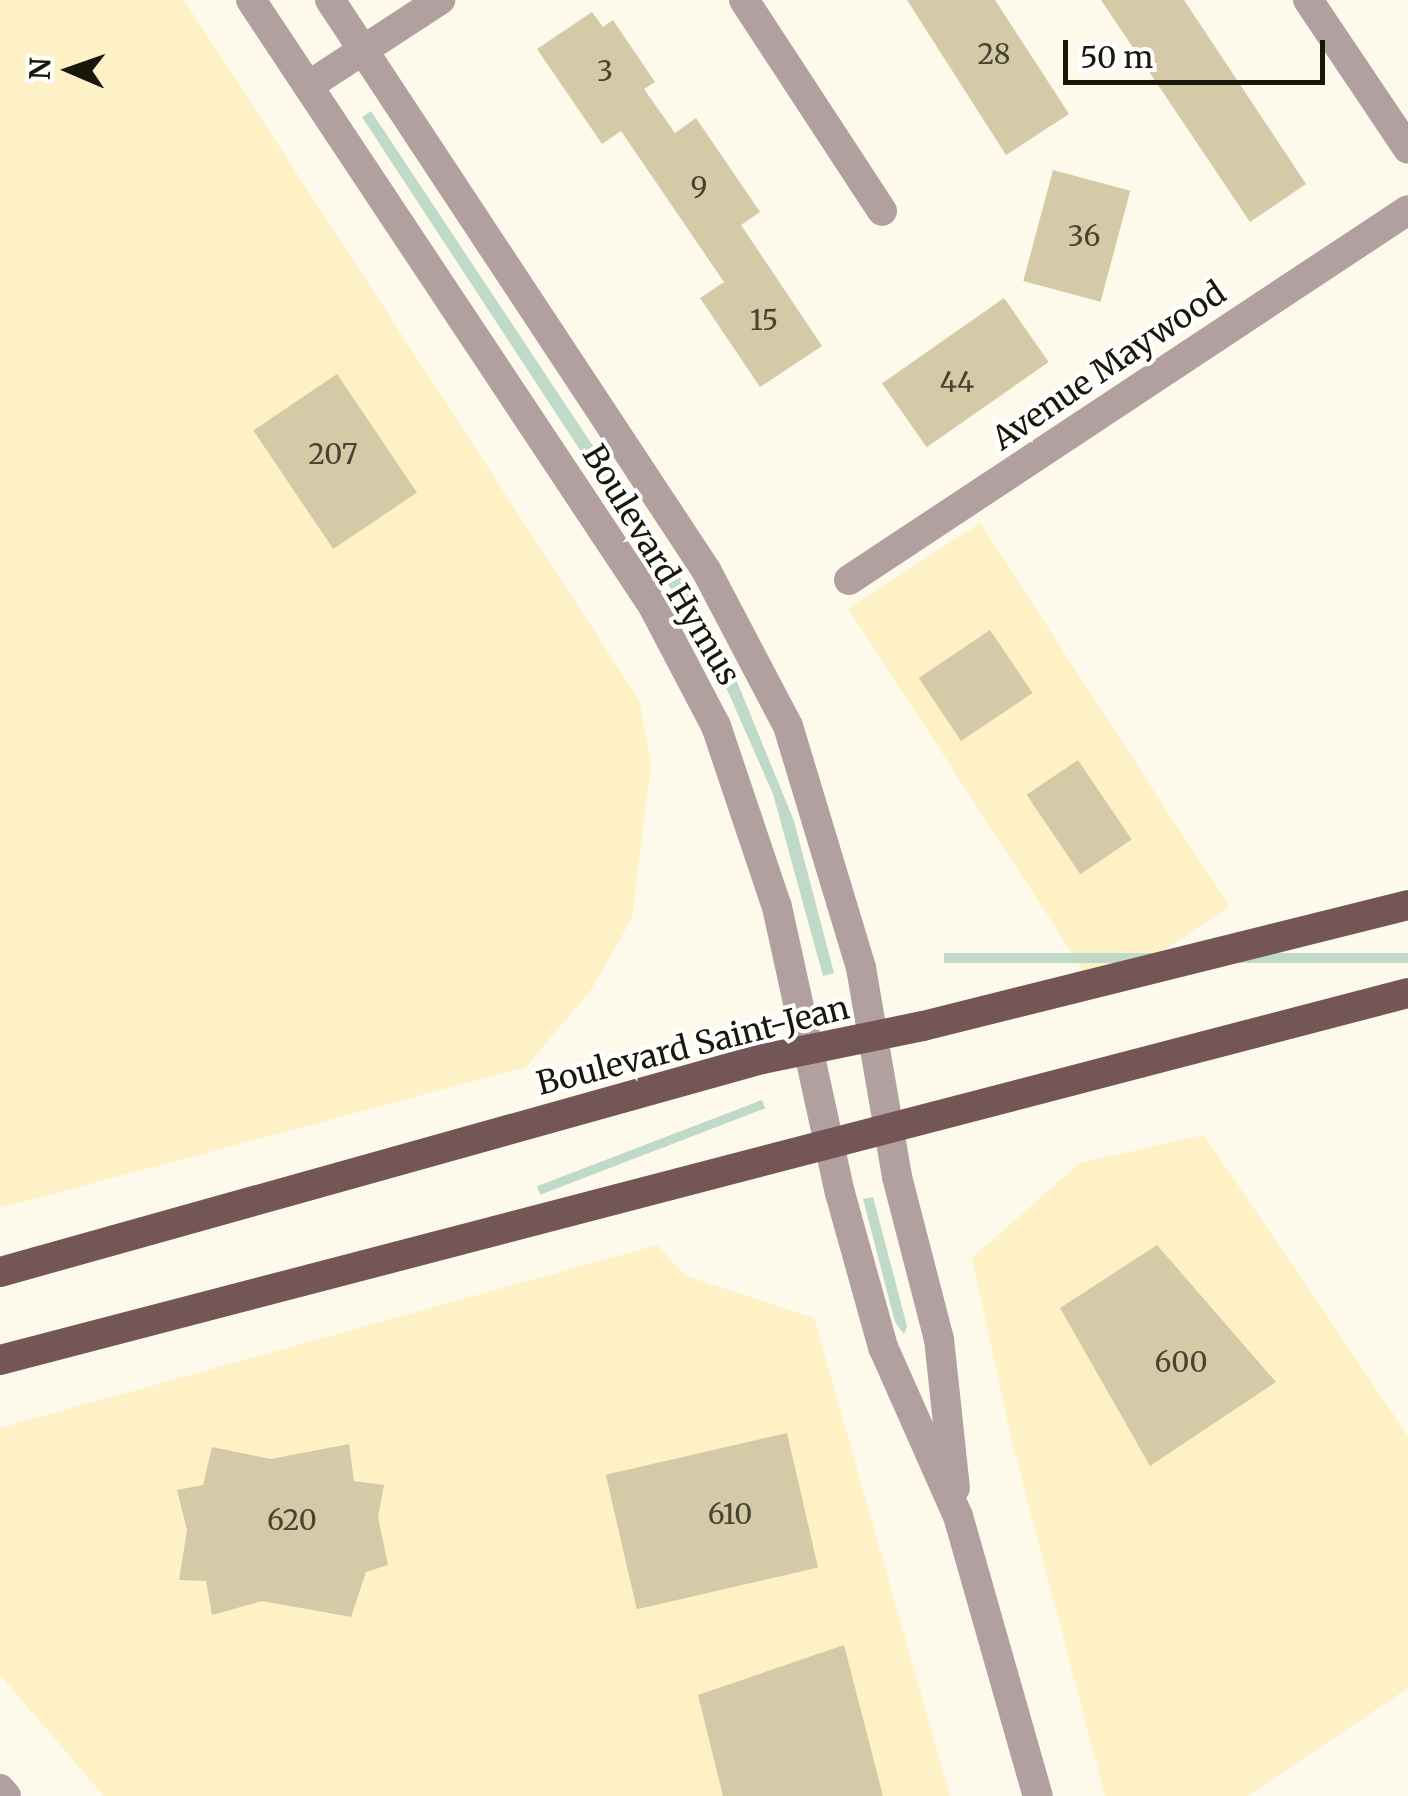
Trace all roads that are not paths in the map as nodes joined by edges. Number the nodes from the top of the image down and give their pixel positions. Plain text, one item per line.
1 (252, 0) edge
2 (330, 0) edge
3 (440, 0) edge
4 (744, 0) edge
5 (1308, 0) edge
6 (362, 50) junction
7 (308, 86) junction
8 (1408, 150) edge
9 (1408, 210) edge
10 (882, 211) dead end
11 (850, 580) dead end
12 (1408, 904) edge
13 (1408, 993) edge
14 (872, 1037) junction
15 (810, 1050) junction
16 (888, 1126) junction
17 (828, 1142) junction
18 (0, 1272) edge
19 (0, 1360) edge
20 (958, 1516) junction
21 (0, 1789) edge
22 (6, 1796) edge
23 (1038, 1796) edge

1 - 7 street, Boulevard Hymus
2 - 6 street, Boulevard Hymus
3 - 6 street
4 - 10 street
5 - 8 street
6 - 7 street
6 - 14 street, Boulevard Hymus
7 - 15 street, Boulevard Hymus
9 - 11 street, Avenue Maywood
12 - 14 main road, Boulevard Saint-Jean
13 - 16 main road
14 - 15 main road, Boulevard Saint-Jean
14 - 16 street, Boulevard Hymus
15 - 17 street, Boulevard Hymus
15 - 18 main road, Boulevard Saint-Jean
16 - 17 main road
16 - 20 street, Boulevard Hymus
17 - 19 main road
17 - 20 street, Boulevard Hymus
20 - 23 street, Boulevard Hymus
21 - 22 street

